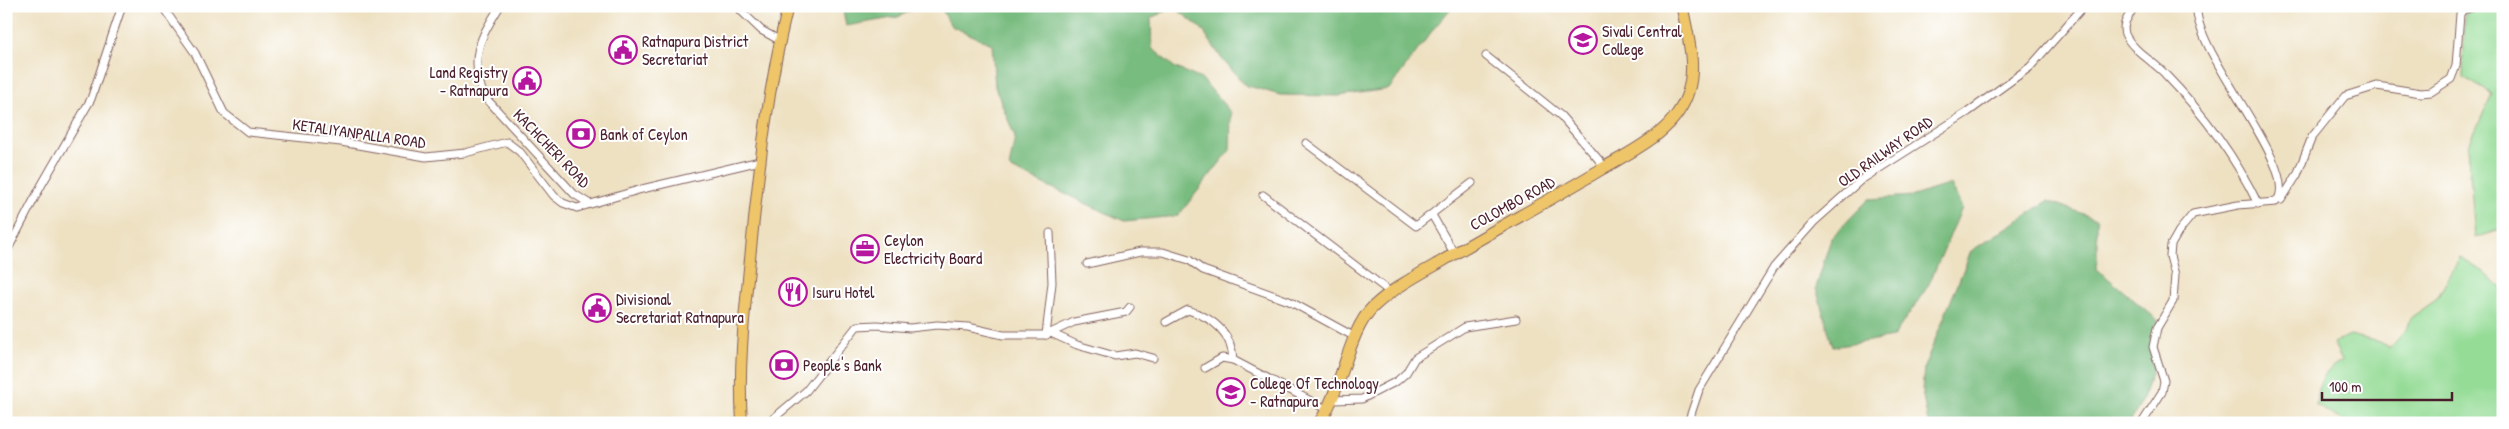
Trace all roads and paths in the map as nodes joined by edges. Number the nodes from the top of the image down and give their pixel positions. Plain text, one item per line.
1 (122, 6) edge
2 (162, 6) edge
3 (500, 6) edge
4 (736, 6) edge
5 (788, 6) edge
6 (1682, 6) edge
7 (2084, 6) edge
8 (2135, 6) edge
9 (2197, 6) edge
10 (2476, 6) edge
11 (779, 40) junction
12 (1486, 56) dead end
13 (1306, 143) dead end
14 (760, 161) junction
15 (1606, 167) junction
16 (1472, 183) dead end
17 (1263, 195) dead end
18 (2276, 202) junction
19 (590, 204) junction
20 (2258, 204) junction
21 (1432, 215) junction
22 (1050, 233) dead end
23 (6, 253) edge
24 (1454, 253) junction
25 (1087, 264) dead end
26 (1390, 292) junction
27 (1130, 307) dead end
28 (1516, 319) dead end
29 (1166, 322) dead end
30 (1048, 334) junction
31 (1355, 337) junction
32 (1153, 358) dead end
33 (1233, 360) junction
34 (1204, 368) dead end
35 (1331, 405) junction
36 (742, 423) edge
37 (768, 423) edge
38 (1319, 423) edge
39 (1688, 423) edge
40 (2142, 423) edge

1 - 23 street
2 - 19 street, KETALIYANPALLA ROAD
3 - 19 street, KACHCHERI ROAD
4 - 11 street
5 - 11 main road
6 - 15 highway, COLOMBO ROAD
7 - 39 street, OLD RAILWAY ROAD
8 - 20 street
9 - 18 street
10 - 18 street
11 - 14 main road
12 - 15 street
13 - 21 street
14 - 19 street, KACHCHERI ROAD
14 - 36 main road
15 - 24 highway, COLOMBO ROAD
16 - 21 street
17 - 26 street
18 - 20 street
20 - 40 street
21 - 24 street
22 - 30 street
24 - 26 highway, COLOMBO ROAD
25 - 31 street
26 - 31 highway, COLOMBO ROAD
27 - 30 street
28 - 35 street
29 - 33 street
30 - 32 street
30 - 37 street
31 - 35 highway, COLOMBO ROAD
33 - 34 street
33 - 35 street
35 - 38 highway, COLOMBO ROAD

